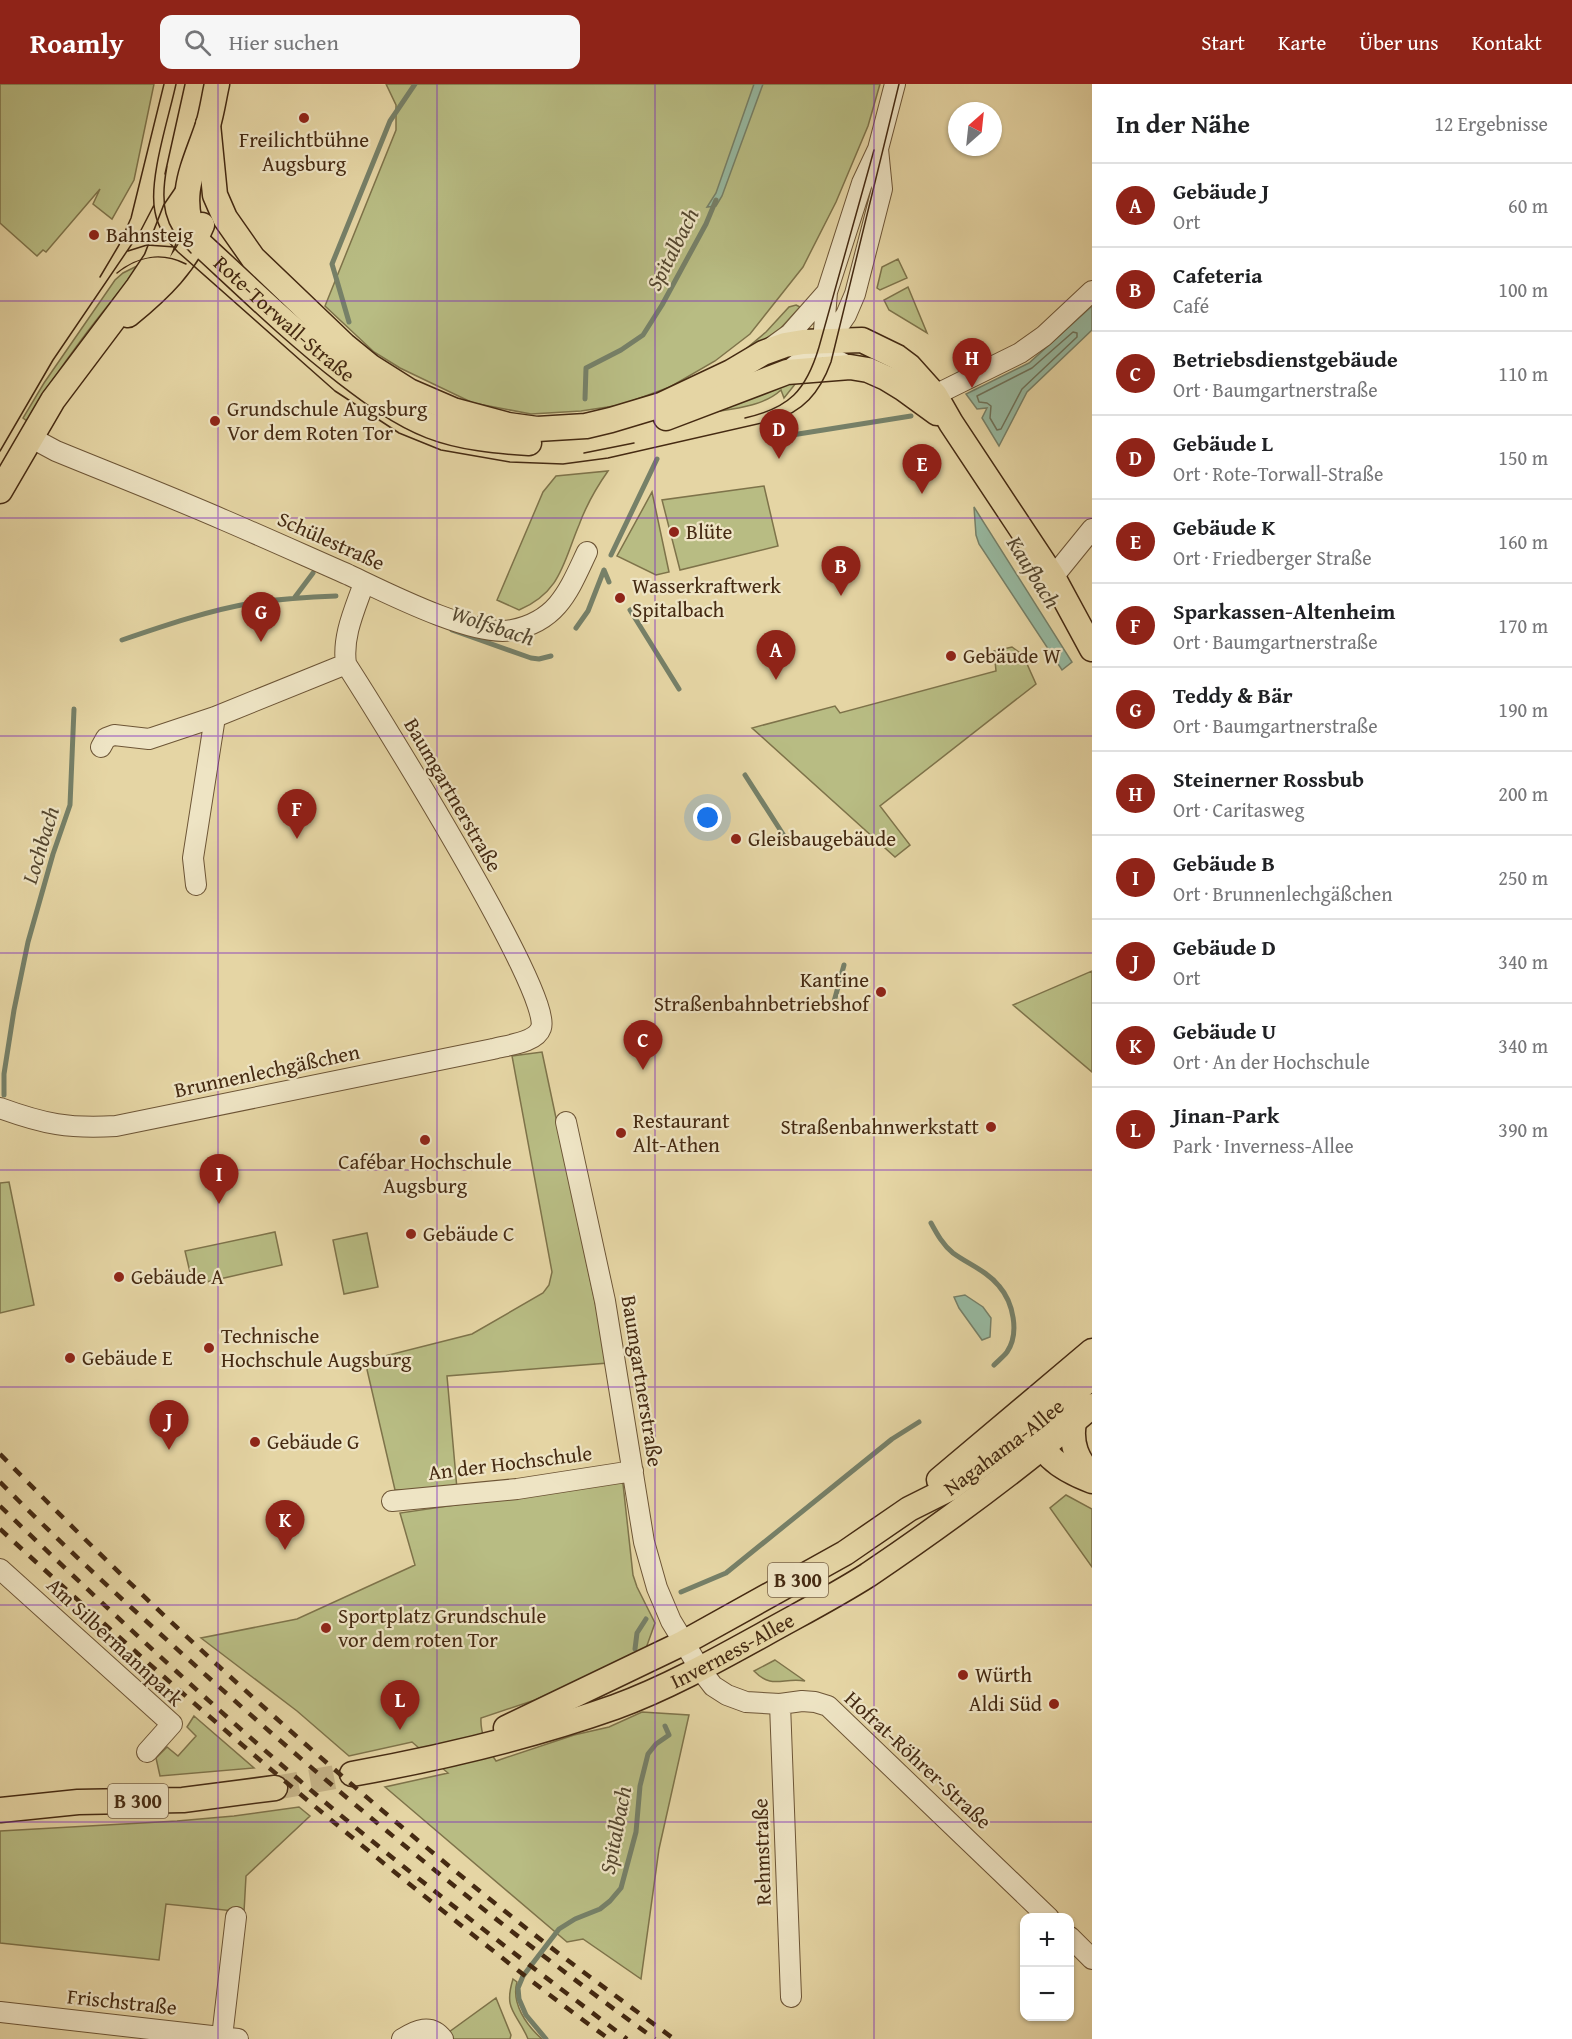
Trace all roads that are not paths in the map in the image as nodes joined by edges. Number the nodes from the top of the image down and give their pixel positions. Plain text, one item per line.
1 (218, 84) edge
2 (895, 84) edge
3 (208, 124) junction
4 (878, 149) junction
5 (186, 195) junction
6 (215, 195) junction
7 (196, 240) junction
8 (244, 247) junction
9 (156, 260) junction
10 (1092, 291) edge
11 (827, 292) junction
12 (855, 294) junction
13 (99, 339) junction
14 (862, 340) junction
15 (828, 341) junction
16 (763, 353) junction
17 (850, 367) junction
18 (787, 372) junction
19 (935, 395) junction
20 (951, 423) junction
21 (30, 437) junction
22 (0, 491) edge
23 (1092, 529) edge
24 (587, 552) dead end
25 (1053, 577) junction
26 (364, 583) junction
27 (1092, 649) edge
28 (346, 664) junction
29 (215, 717) junction
30 (107, 741) dead end
31 (196, 885) dead end
32 (540, 1031) joint
33 (0, 1108) edge
34 (566, 1122) dead end
35 (1092, 1351) edge
36 (1092, 1377) edge
37 (1083, 1414) edge
38 (1039, 1422) junction
39 (1041, 1448) junction
40 (633, 1471) junction
41 (1092, 1476) edge
42 (1092, 1481) edge
43 (392, 1501) dead end
44 (909, 1509) junction
45 (0, 1569) edge
46 (683, 1644) junction
47 (700, 1669) junction
48 (780, 1704) junction
49 (147, 1752) dead end
50 (452, 1753) junction
51 (352, 1774) tunnel mouth
52 (275, 1788) tunnel mouth
53 (0, 1810) edge
54 (1045, 1913) edge
55 (236, 1917) dead end
56 (1074, 1941) edge
57 (1092, 1959) edge
58 (791, 1997) dead end
59 (0, 2012) edge
60 (230, 2038) edge
61 (402, 2039) edge
62 (443, 2039) edge

1 - 3 main road, Rote-Torwall-Straße
2 - 4 street
3 - 5 main road, Rote-Torwall-Straße
3 - 6 main road, Rote-Torwall-Straße
4 - 11 street
4 - 12 street
5 - 7 main road, Rote-Torwall-Straße
5 - 9 main road
6 - 7 main road, Rote-Torwall-Straße
6 - 8 main road, Rote-Torwall-Straße
7 - 8 main road, Rote-Torwall-Straße
7 - 9 main road
7 - 13 main road
7 - 18 main road, Rote-Torwall-Straße
8 - 16 main road, Rote-Torwall-Straße
9 - 13 main road
10 - 19 street
11 - 15 street
11 - 16 street
12 - 14 street
12 - 15 street
13 - 21 main road
14 - 15 main road, Rote-Torwall-Straße
14 - 19 main road
15 - 16 main road, Rote-Torwall-Straße
15 - 17 street
15 - 18 street
17 - 18 main road, Rote-Torwall-Straße
17 - 20 main road, Rote-Torwall-Straße
19 - 20 main road
20 - 25 main road
21 - 22 main road
21 - 26 street, Schülestraße
23 - 25 street
24 - 26 street, Schülestraße
25 - 27 main road
26 - 28 street
28 - 29 street
28 - 32 street, Baumgartnerstraße
29 - 30 street
29 - 31 street
32 - 33 street, Brunnenlechgäßchen
34 - 40 street, Baumgartnerstraße
35 - 44 main road, B 300
36 - 38 main road, Nagahama-Allee
37 - 39 main road, Nagahama-Allee
37 - 41 main road
38 - 39 main road
38 - 44 main road, Nagahama-Allee
39 - 42 main road
39 - 47 main road, Inverness-Allee / B 300
40 - 43 street, An der Hochschule
40 - 46 street, Baumgartnerstraße
44 - 46 main road, Inverness-Allee / B 300
45 - 49 street, Am Silbermannpark
46 - 47 street, Hofrat-Röhrer-Straße
46 - 50 main road, Inverness-Allee / B 300
47 - 48 street, Hofrat-Röhrer-Straße
47 - 50 main road, Inverness-Allee / B 300
48 - 54 street, Hofrat-Röhrer-Straße
48 - 58 street, Rehmstraße
50 - 51 main road, Inverness-Allee / B 300
52 - 53 main road, B 300
55 - 60 street
56 - 57 street
59 - 60 street, Frischstraße
61 - 62 street

